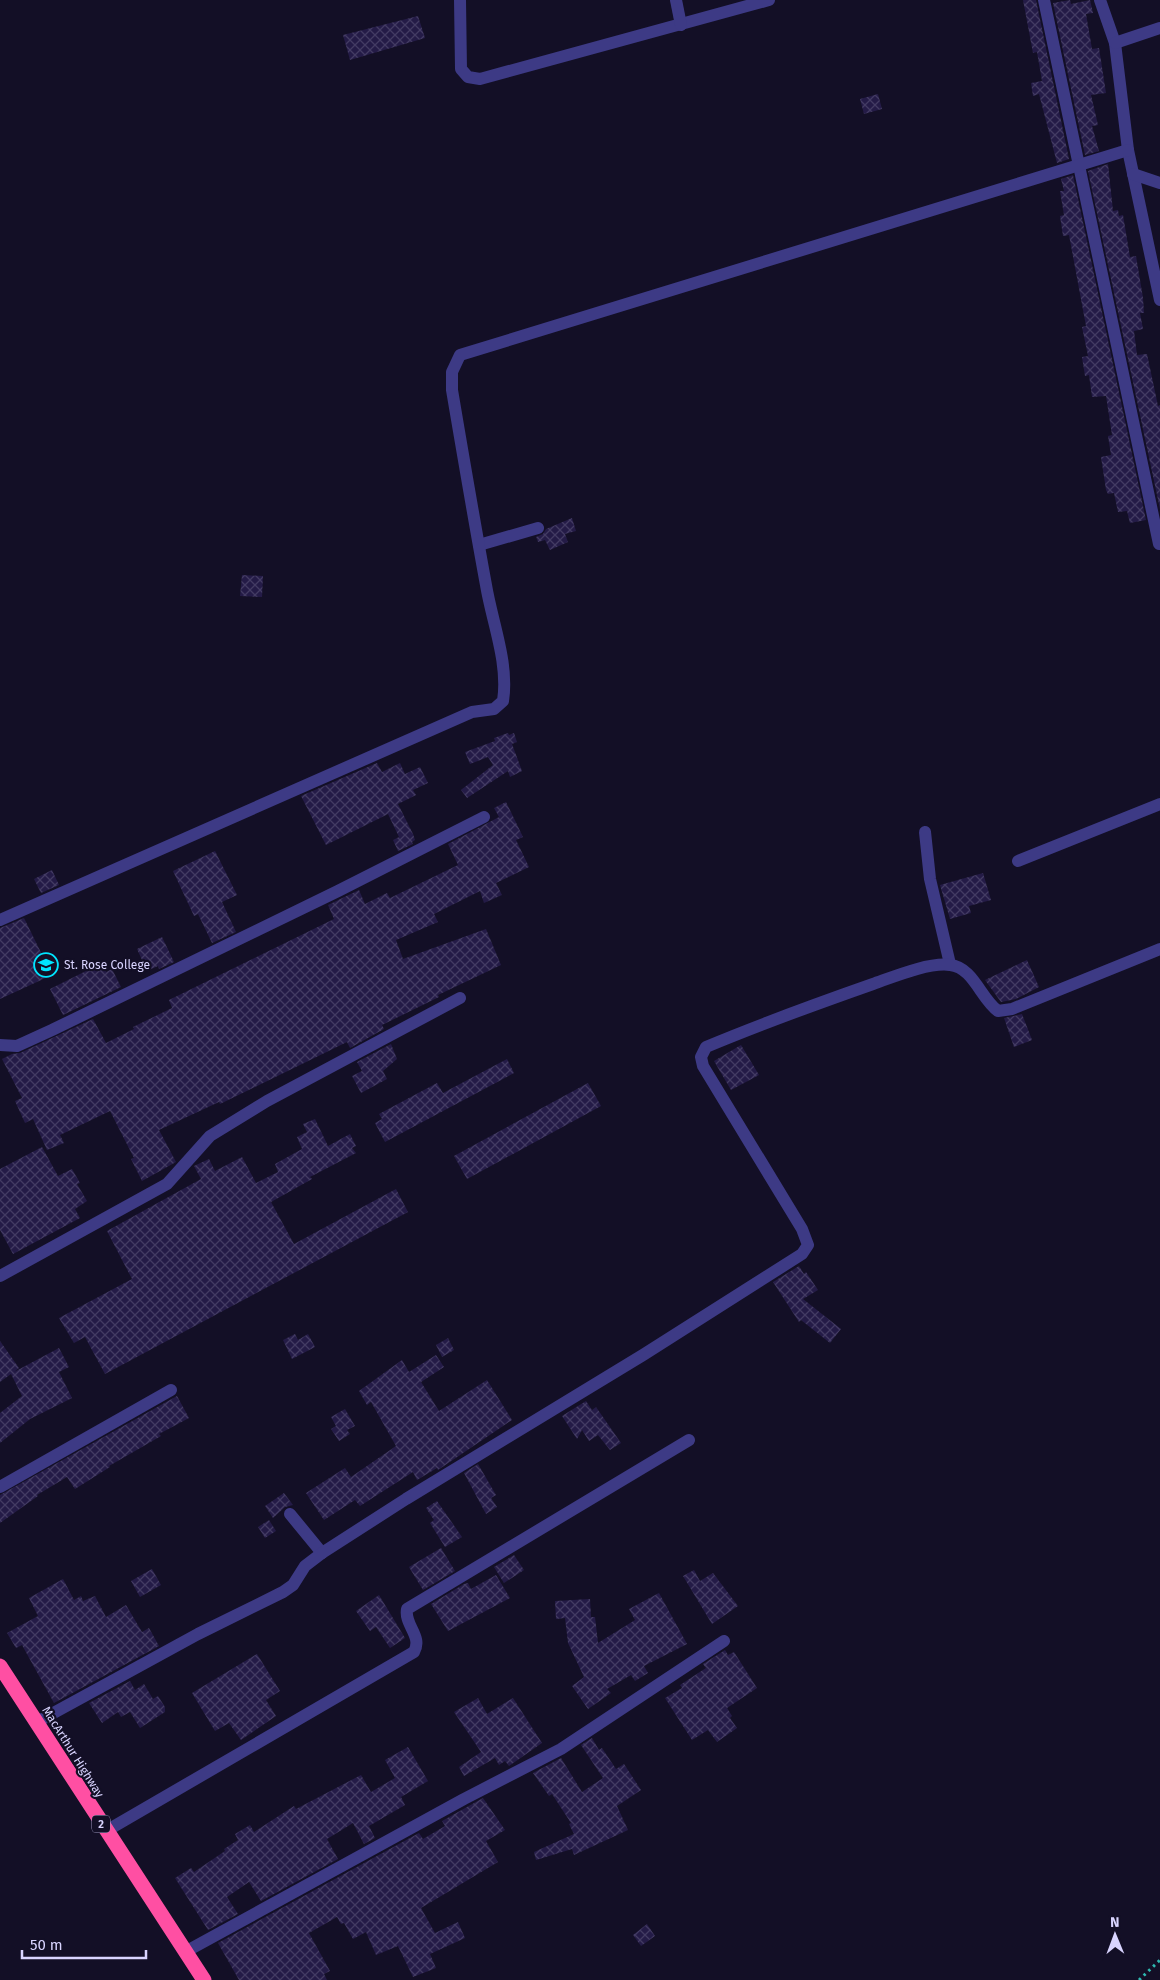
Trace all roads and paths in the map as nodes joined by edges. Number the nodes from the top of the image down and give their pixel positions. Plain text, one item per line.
1 (676, 0) edge
2 (769, 0) edge
3 (1044, 0) edge
4 (1100, 0) edge
5 (464, 1) edge
6 (681, 25) junction
7 (1160, 28) edge
8 (1115, 44) junction
9 (1128, 150) junction
10 (1080, 164) junction
11 (1133, 174) junction
12 (1160, 183) edge
13 (1160, 300) edge
14 (538, 528) dead end
15 (1159, 544) edge
16 (479, 545) junction
17 (1160, 804) edge
18 (484, 817) dead end
19 (925, 832) dead end
20 (1018, 861) dead end
21 (0, 920) edge
22 (1160, 949) edge
23 (950, 964) junction
24 (460, 998) dead end
25 (0, 1045) edge
26 (0, 1276) edge
27 (171, 1390) dead end
28 (689, 1440) dead end
29 (0, 1486) edge
30 (290, 1514) dead end
31 (322, 1553) junction
32 (724, 1641) dead end
33 (0, 1666) edge
34 (36, 1722) junction
35 (106, 1831) junction
36 (185, 1952) junction
37 (1160, 1960) edge
38 (204, 1980) edge
39 (1139, 1980) edge

1 - 6 street
2 - 6 street
3 - 10 street
4 - 8 street
5 - 6 street
7 - 8 street
8 - 9 street
9 - 10 street
9 - 11 street
10 - 15 street
10 - 16 street
11 - 12 street
11 - 13 street
14 - 16 street
16 - 21 street
17 - 20 street
18 - 25 street
19 - 23 street
22 - 23 street
23 - 31 street
24 - 26 street
27 - 29 street
28 - 35 street
30 - 31 street
31 - 34 street
32 - 36 street
33 - 34 highway, MacArthur Highway / 2
34 - 35 highway, MacArthur Highway / 2
35 - 36 highway, MacArthur Highway / 2
36 - 38 highway, MacArthur Highway / 2
37 - 39 path

